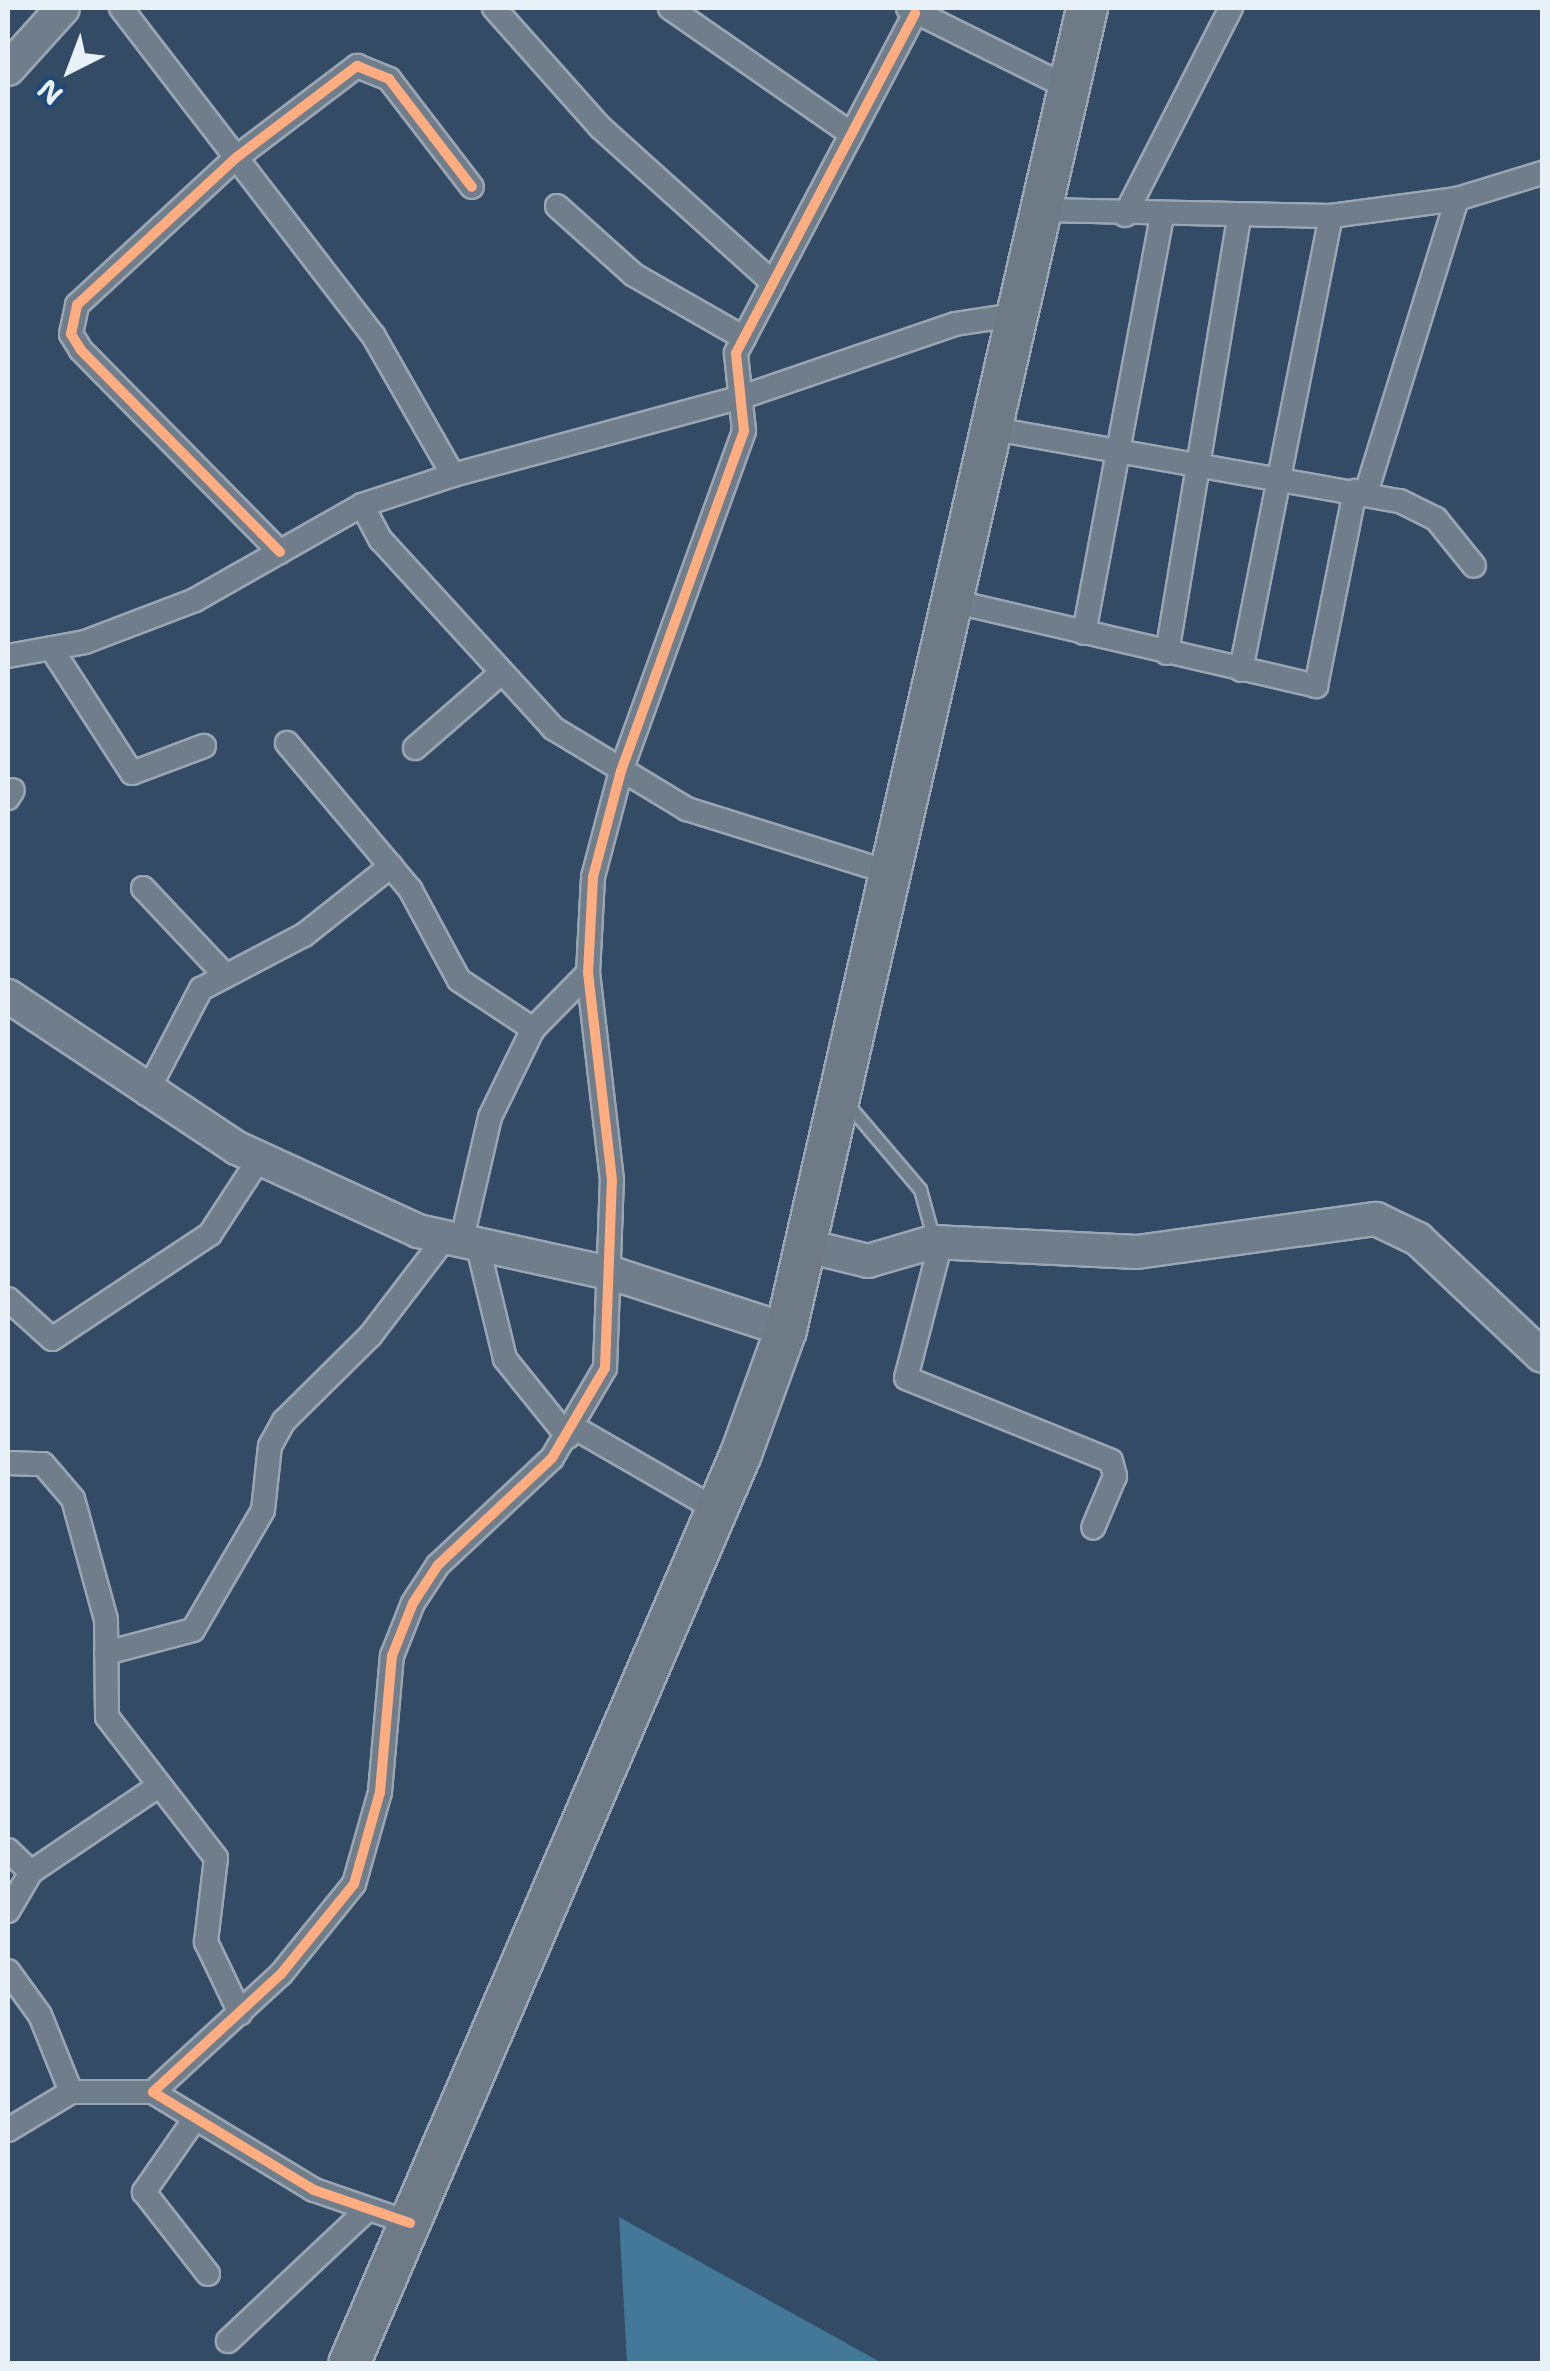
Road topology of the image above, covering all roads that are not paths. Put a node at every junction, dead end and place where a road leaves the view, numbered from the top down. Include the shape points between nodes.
1 (63, 8) edge
2 (121, 8) edge
3 (494, 8) edge
4 (670, 8) edge
5 (1087, 8) edge
6 (1231, 8) edge
7 (920, 11) edge
8 (8, 69) edge
9 (1069, 88) junction
10 (851, 134) junction
11 (237, 157) junction
12 (1542, 173) edge
13 (472, 186) dead end
14 (1458, 199) junction
15 (557, 206) dead end
16 (1042, 210) junction
17 (1125, 214) junction
18 (1240, 216) junction
19 (1331, 216) junction
20 (1162, 217) junction
21 (773, 284) junction
22 (1020, 314) junction
23 (744, 338) junction
24 (742, 397) junction
25 (994, 429) junction
26 (1121, 446) junction
27 (1200, 469) junction
28 (453, 474) junction
29 (1281, 480) junction
30 (1361, 492) junction
31 (362, 506) junction
32 (280, 552) junction
33 (1474, 566) dead end
34 (956, 602) junction
35 (1084, 633) junction
36 (51, 648) junction
37 (1167, 653) junction
38 (8, 656) edge
39 (1241, 670) junction
40 (500, 674) junction
41 (287, 743) dead end
42 (204, 746) dead end
43 (415, 748) dead end
44 (621, 772) junction
45 (391, 866) junction
46 (895, 874) junction
47 (143, 888) dead end
48 (223, 972) junction
49 (588, 973) junction
50 (8, 996) edge
51 (534, 1029) junction
52 (146, 1094) junction
53 (845, 1101) junction
54 (259, 1159) junction
55 (937, 1242) junction
56 (461, 1243) junction
57 (811, 1247) junction
58 (614, 1274) junction
59 (8, 1299) edge
60 (786, 1330) junction
61 (1542, 1356) edge
62 (572, 1432) junction
63 (8, 1463) edge
64 (716, 1510) junction
65 (1093, 1528) dead end
66 (106, 1652) junction
67 (157, 1787) junction
68 (8, 1850) edge
69 (31, 1872) junction
70 (8, 1911) edge
71 (8, 1970) edge
72 (240, 2013) junction
73 (71, 2092) junction
74 (153, 2092) junction
75 (194, 2120) junction
76 (8, 2130) edge
77 (365, 2212) junction
78 (410, 2224) junction
79 (208, 2274) dead end
80 (228, 2342) dead end
81 (349, 2364) edge

1 - 8 street
2 - 11 street
3 - 21 street via 600,128
4 - 10 street
5 - 9 highway
6 - 17 street
7 - 9 street
7 - 10 street
9 - 16 highway
10 - 21 street
11 - 13 street via 344,72 369,66 389,79
11 - 28 street via 373,335
11 - 32 street via 92,287 71,334
12 - 14 street
14 - 19 street
14 - 30 street
15 - 23 street via 634,274
16 - 17 street
16 - 22 highway
17 - 20 street
18 - 19 street
18 - 20 street
18 - 27 street
19 - 29 street
20 - 26 street
21 - 23 street
22 - 24 street via 955,324
22 - 25 highway
23 - 24 street via 733,372
24 - 28 street
24 - 44 street via 744,432
25 - 26 street
25 - 34 highway
26 - 27 street
26 - 35 street
27 - 29 street
27 - 37 street
28 - 31 street
29 - 30 street
29 - 39 street
30 - 33 street via 1436,519
30 - 39 street via 1322,681 1308,687
31 - 32 street
31 - 40 street via 381,540
32 - 36 street via 195,600
34 - 35 street
34 - 46 highway
35 - 37 street
36 - 38 street
36 - 42 street via 132,773
37 - 39 street
40 - 43 street
40 - 44 street via 554,728
41 - 45 street
44 - 46 street via 733,826
44 - 49 street via 593,878
45 - 48 street via 304,935
45 - 51 street via 459,980
46 - 53 highway
47 - 48 street
48 - 52 street via 191,1001
49 - 51 street
49 - 58 street
50 - 52 street
51 - 56 street via 490,1117
52 - 54 street
53 - 55 lane via 920,1188
53 - 57 highway
54 - 56 street
54 - 59 street via 210,1234 52,1339
55 - 57 street via 868,1261
55 - 61 street via 1137,1252 1376,1219 1418,1238
55 - 65 street via 906,1378 1111,1461 1115,1476
56 - 58 street
56 - 62 street via 505,1358
56 - 66 street via 284,1421 270,1446 263,1510 194,1630
57 - 60 highway
58 - 60 street
58 - 62 street via 606,1368
60 - 64 highway
62 - 64 street
62 - 72 street via 438,1565 413,1604 392,1656 380,1792 354,1884
63 - 66 street via 43,1464 73,1499 106,1620
64 - 78 highway
66 - 67 street via 108,1717
67 - 69 street
67 - 72 street via 216,1858 206,1942
68 - 69 street
69 - 70 street
71 - 73 street via 40,2014
72 - 74 street
73 - 74 street
73 - 76 street
74 - 75 street
75 - 77 street
75 - 79 street via 144,2192
77 - 78 street
77 - 80 street
78 - 81 highway

